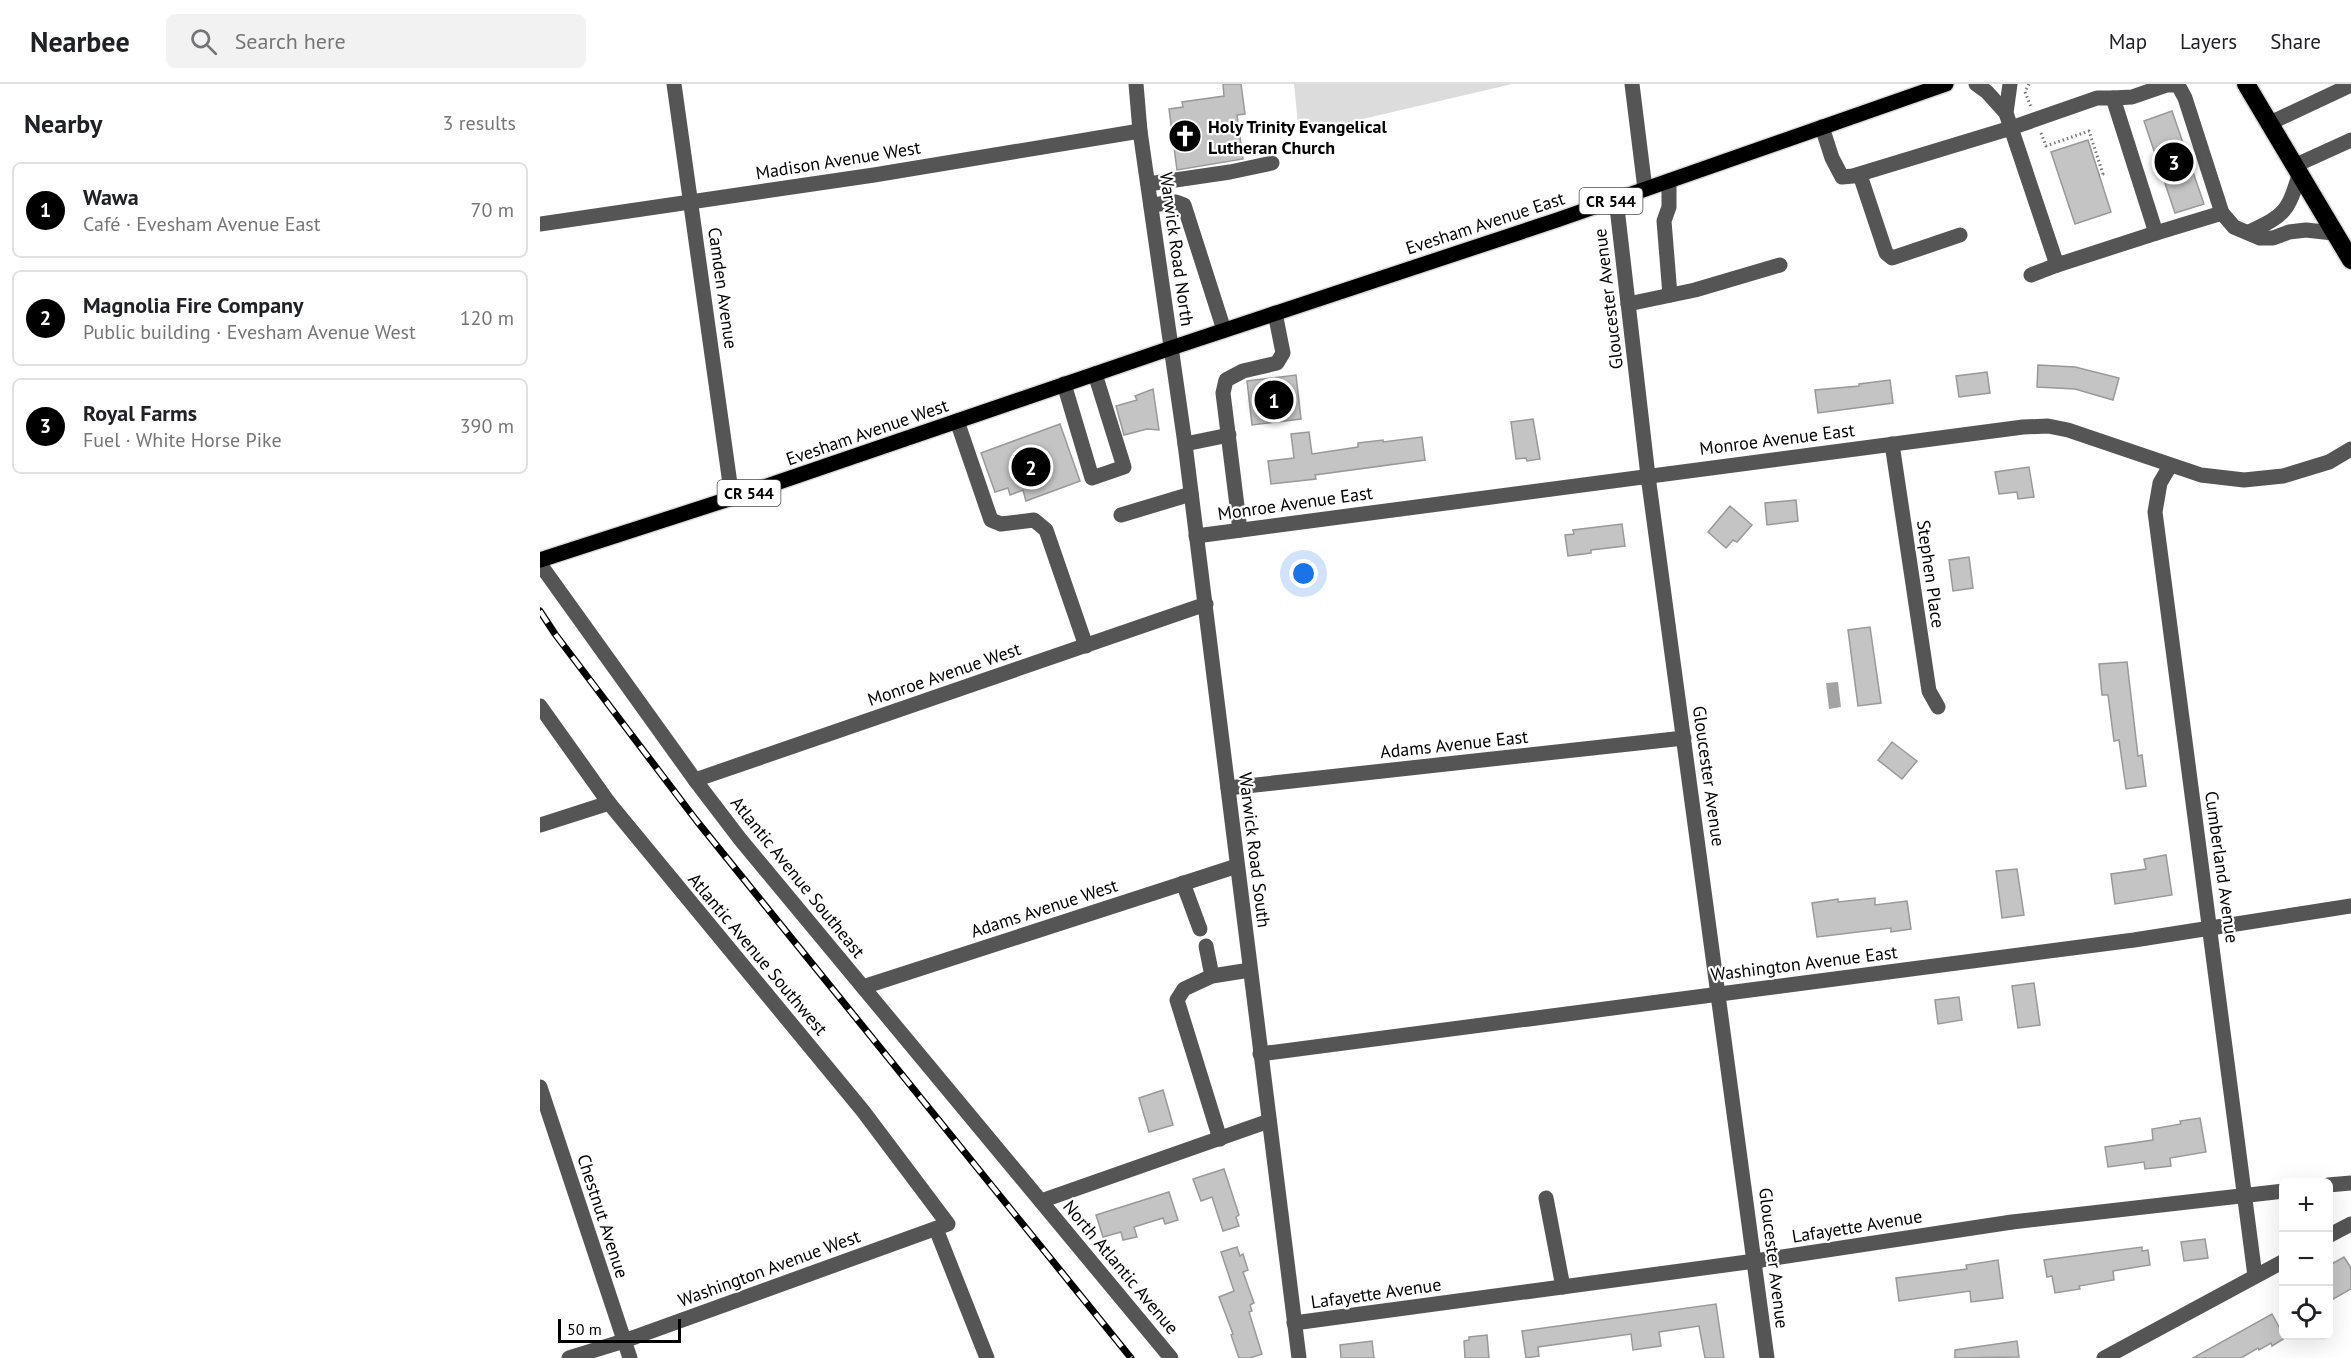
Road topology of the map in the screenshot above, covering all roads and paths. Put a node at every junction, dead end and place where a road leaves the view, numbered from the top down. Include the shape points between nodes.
1 (674, 84) edge
2 (1136, 84) edge
3 (1632, 84) edge
4 (1946, 84) edge
5 (1976, 84) edge
6 (2010, 84) edge
7 (2029, 84) edge
8 (2246, 84) edge
9 (2351, 85) edge
10 (2113, 98) junction
11 (2008, 120) junction
12 (2035, 120) junction
13 (2270, 123) junction
14 (1822, 128) junction
15 (1140, 131) junction
16 (2351, 140) edge
17 (1272, 163) dead end
18 (2298, 169) junction
19 (1860, 175) junction
20 (2099, 175) dead end
21 (1669, 181) junction
22 (1148, 184) junction
23 (1645, 189) junction
24 (1616, 199) junction
25 (691, 202) junction
26 (1151, 205) junction
27 (2222, 213) junction
28 (540, 224) edge
29 (2249, 232) junction
30 (2156, 233) junction
31 (2333, 233) junction
32 (1960, 235) dead end
33 (2351, 260) edge
34 (1780, 265) dead end
35 (2057, 265) junction
36 (2031, 275) dead end
37 (1670, 295) junction
38 (1628, 304) junction
39 (1275, 313) junction
40 (1224, 330) junction
41 (1171, 348) junction
42 (1095, 374) junction
43 (1064, 384) junction
44 (957, 422) junction
45 (1229, 435) junction
46 (1185, 444) junction
47 (1892, 444) junction
48 (2351, 449) edge
49 (2170, 466) junction
50 (1648, 476) junction
51 (1191, 494) junction
52 (732, 498) junction
53 (1121, 515) dead end
54 (1240, 530) junction
55 (1196, 536) junction
56 (540, 562) edge
57 (1206, 604) junction
58 (1086, 646) junction
59 (540, 706) edge
60 (1938, 707) dead end
61 (1684, 738) junction
62 (695, 780) junction
63 (1228, 788) junction
64 (609, 802) junction
65 (540, 825) edge
66 (1237, 866) junction
67 (1183, 883) junction
68 (2351, 906) edge
69 (2210, 926) junction
70 (1200, 929) dead end
71 (1206, 946) dead end
72 (1250, 970) junction
73 (1212, 976) junction
74 (862, 987) junction
75 (1719, 994) junction
76 (1260, 1054) junction
77 (540, 1087) edge
78 (542, 1103) edge
79 (1269, 1121) junction
80 (1220, 1139) junction
81 (2351, 1183) edge
82 (2333, 1185) edge
83 (2279, 1191) edge
84 (2246, 1195) junction
85 (1546, 1198) dead end
86 (1041, 1202) junction
87 (2351, 1224) edge
88 (942, 1227) junction
89 (2333, 1233) edge
90 (1755, 1261) junction
91 (2279, 1263) edge
92 (2255, 1276) junction
93 (1563, 1287) junction
94 (1294, 1323) junction
95 (624, 1341) junction
96 (569, 1358) edge
97 (630, 1358) edge
98 (987, 1358) edge
99 (1171, 1358) edge
100 (1299, 1358) edge
101 (1767, 1358) edge
102 (2104, 1358) edge

1 - 25 street, Camden Avenue
2 - 15 street, Warwick Road North
3 - 23 street
4 - 14 main road, Evesham Avenue East / CR 544
5 - 11 street
6 - 11 street
7 - 12 path via 2025,92
8 - 13 highway
9 - 13 street
10 - 12 street via 2097,98
10 - 27 street via 2178,85 2186,98
10 - 30 street
11 - 12 street
11 - 19 street
11 - 35 street
12 - 20 path via 2046,146 2089,131 2103,174
13 - 18 highway
14 - 19 street via 1842,177
14 - 21 main road, Evesham Avenue East / CR 544
15 - 22 street, Warwick Road North
15 - 25 street, Madison Avenue West
16 - 18 street
17 - 22 street
18 - 29 street via 2290,204 2280,216
18 - 31 highway
19 - 32 street via 1886,254 1892,258
21 - 23 main road, Evesham Avenue East / CR 544
21 - 37 street via 1669,207 1664,221
22 - 26 street, Warwick Road North
23 - 24 main road, Evesham Avenue East / CR 544
24 - 38 street, Gloucester Avenue
24 - 39 main road, Evesham Avenue East / CR 544
25 - 28 street, Madison Avenue West
25 - 52 street, Camden Avenue
26 - 40 street via 1184,205
26 - 41 street, Warwick Road North
27 - 29 street via 2234,227
27 - 30 street
29 - 31 street via 2260,238 2306,230
30 - 35 street
31 - 33 highway
34 - 37 street
35 - 36 street
37 - 38 street
38 - 50 street, Gloucester Avenue
39 - 40 main road, Evesham Avenue East / CR 544
39 - 45 street via 1282,353 1277,363 1243,371 1226,380 1223,393
40 - 41 main road, Evesham Avenue East / CR 544
41 - 42 main road, Evesham Avenue West / CR 544
41 - 46 street, Warwick Road South
42 - 43 main road, Evesham Avenue West / CR 544
42 - 43 street via 1124,467 1092,478
43 - 44 main road, Evesham Avenue West / CR 544
44 - 52 main road, Evesham Avenue West / CR 544
44 - 58 street via 991,520 1001,524 1034,520 1046,530
45 - 46 street
45 - 54 street
46 - 51 street, Warwick Road South
47 - 49 street, Monroe Avenue East via 2048,426 2134,451
47 - 50 street, Monroe Avenue East
47 - 60 street, Stephen Place via 1929,691
48 - 49 street, Monroe Avenue East via 2329,462 2283,477 2244,480 2201,475
49 - 69 street, Cumberland Avenue via 2160,483 2155,512
50 - 54 street, Monroe Avenue East
50 - 61 street, Gloucester Avenue
51 - 53 street
51 - 55 street, Warwick Road South
52 - 56 main road, Evesham Avenue West / CR 544
54 - 55 street, Monroe Avenue East
55 - 57 street, Warwick Road South
56 - 62 street, Atlantic Avenue Southeast
57 - 58 street, Monroe Avenue West
57 - 63 street, Warwick Road South
58 - 62 street, Monroe Avenue West
59 - 64 street, Atlantic Avenue Southwest
61 - 63 street, Adams Avenue East
61 - 75 street, Gloucester Avenue
62 - 74 street, Atlantic Avenue Southeast
63 - 66 street, Warwick Road South
64 - 65 street
64 - 88 street, Atlantic Avenue Southwest via 863,1111
66 - 67 street, Adams Avenue West
66 - 72 street, Warwick Road South
67 - 70 street
67 - 74 street, Adams Avenue West
68 - 69 street, Washington Avenue East
69 - 75 street, Washington Avenue East
69 - 84 street, Cumberland Avenue
71 - 73 street
72 - 73 street
72 - 76 street, Warwick Road South
73 - 80 street via 1184,988 1177,1000
74 - 86 street, Atlantic Avenue Southeast
75 - 76 street, Washington Avenue East
75 - 90 street, Gloucester Avenue
76 - 79 street, Warwick Road South
77 - 78 street, Chestnut Avenue
78 - 95 street, Chestnut Avenue
79 - 80 street
79 - 94 street, Warwick Road South
80 - 86 street
81 - 82 street
83 - 84 street, Lafayette Avenue
84 - 90 street, Lafayette Avenue via 2012,1222
84 - 92 street, Cumberland Avenue
85 - 93 street
86 - 99 street, North Atlantic Avenue
87 - 89 street
88 - 95 street, Washington Avenue West
88 - 98 street, Atlantic Avenue Southwest
90 - 93 street, Lafayette Avenue
90 - 101 street, Gloucester Avenue
91 - 92 street
92 - 102 street
93 - 94 street, Lafayette Avenue
94 - 100 street, Warwick Road South
95 - 96 street, Washington Avenue West
95 - 97 street, Chestnut Avenue

